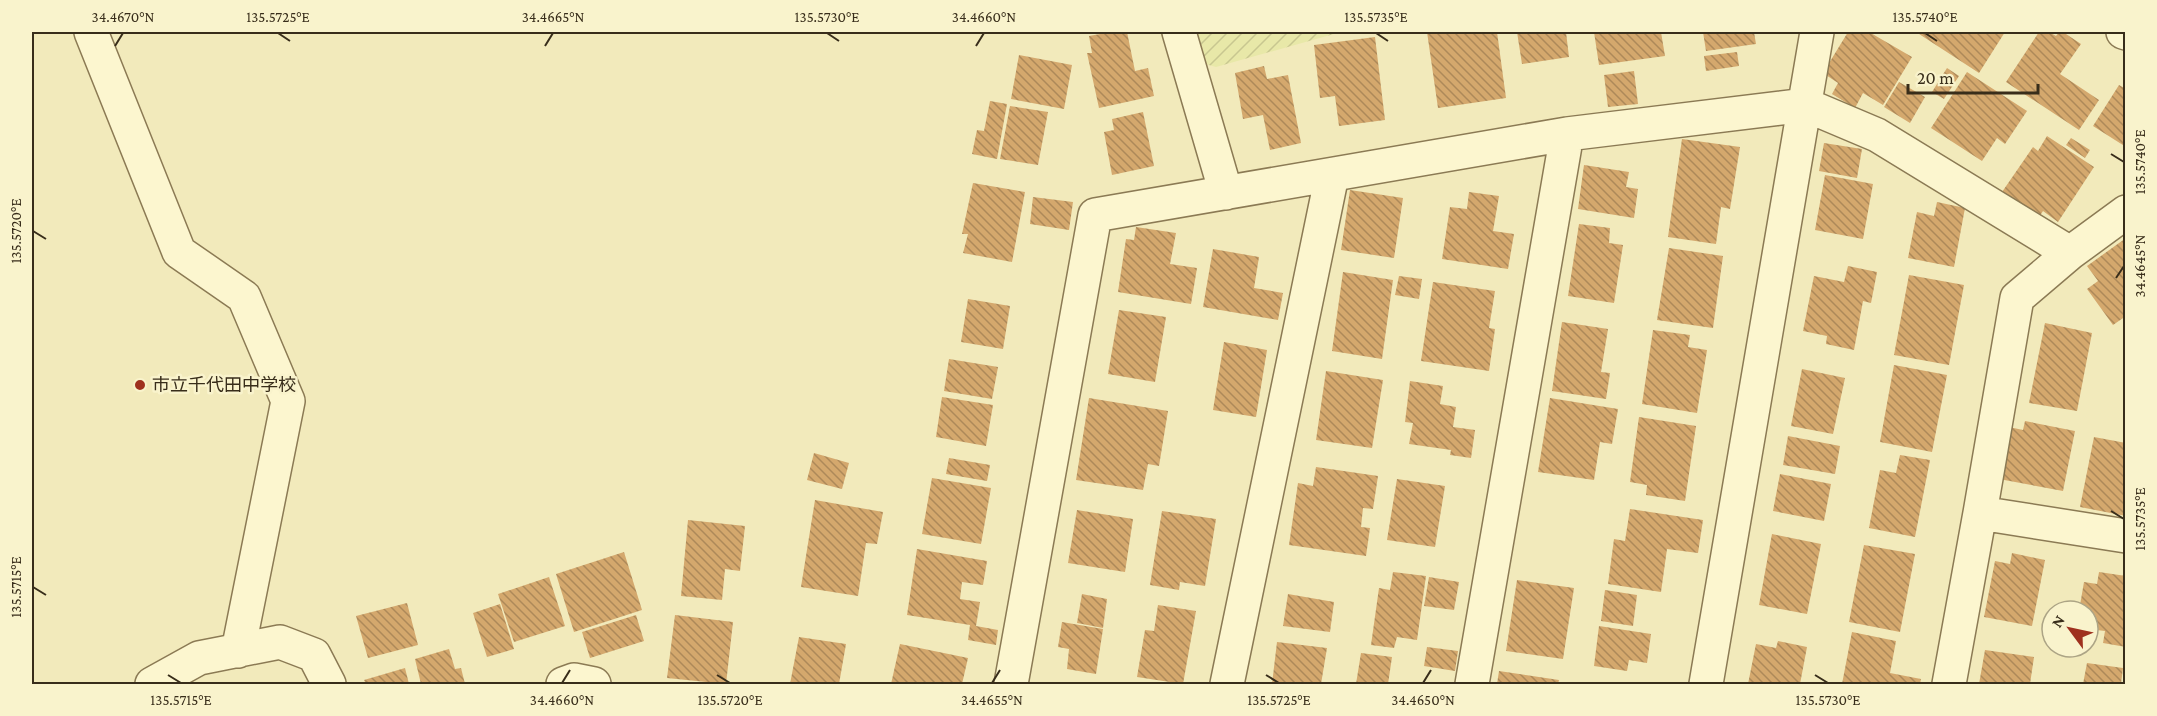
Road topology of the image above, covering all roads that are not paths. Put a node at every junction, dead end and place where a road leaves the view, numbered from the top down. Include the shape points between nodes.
1 (91, 32) edge
2 (1179, 32) edge
3 (1817, 32) edge
4 (1806, 105) junction
5 (1567, 134) junction
6 (1332, 175) junction
7 (1226, 193) junction
8 (2126, 212) edge
9 (2070, 253) junction
10 (1980, 513) junction
11 (2126, 536) edge
12 (237, 651) junction
13 (152, 684) edge
14 (329, 684) edge
15 (563, 684) edge
16 (594, 684) edge
17 (1011, 684) edge
18 (1227, 684) edge
19 (1472, 684) edge
20 (1706, 684) edge
21 (1949, 684) edge

1 - 12 street via 178,252 244,297 288,401
2 - 7 street
3 - 4 street
4 - 5 street
4 - 9 street via 1877,135
4 - 20 street
5 - 6 street
5 - 19 street
6 - 7 street
6 - 18 street
7 - 17 street via 1095,215
8 - 9 street
9 - 10 street via 2017,298
10 - 11 street
10 - 21 street
12 - 13 street via 199,658
12 - 14 street via 280,642 314,655
15 - 16 street via 574,680

